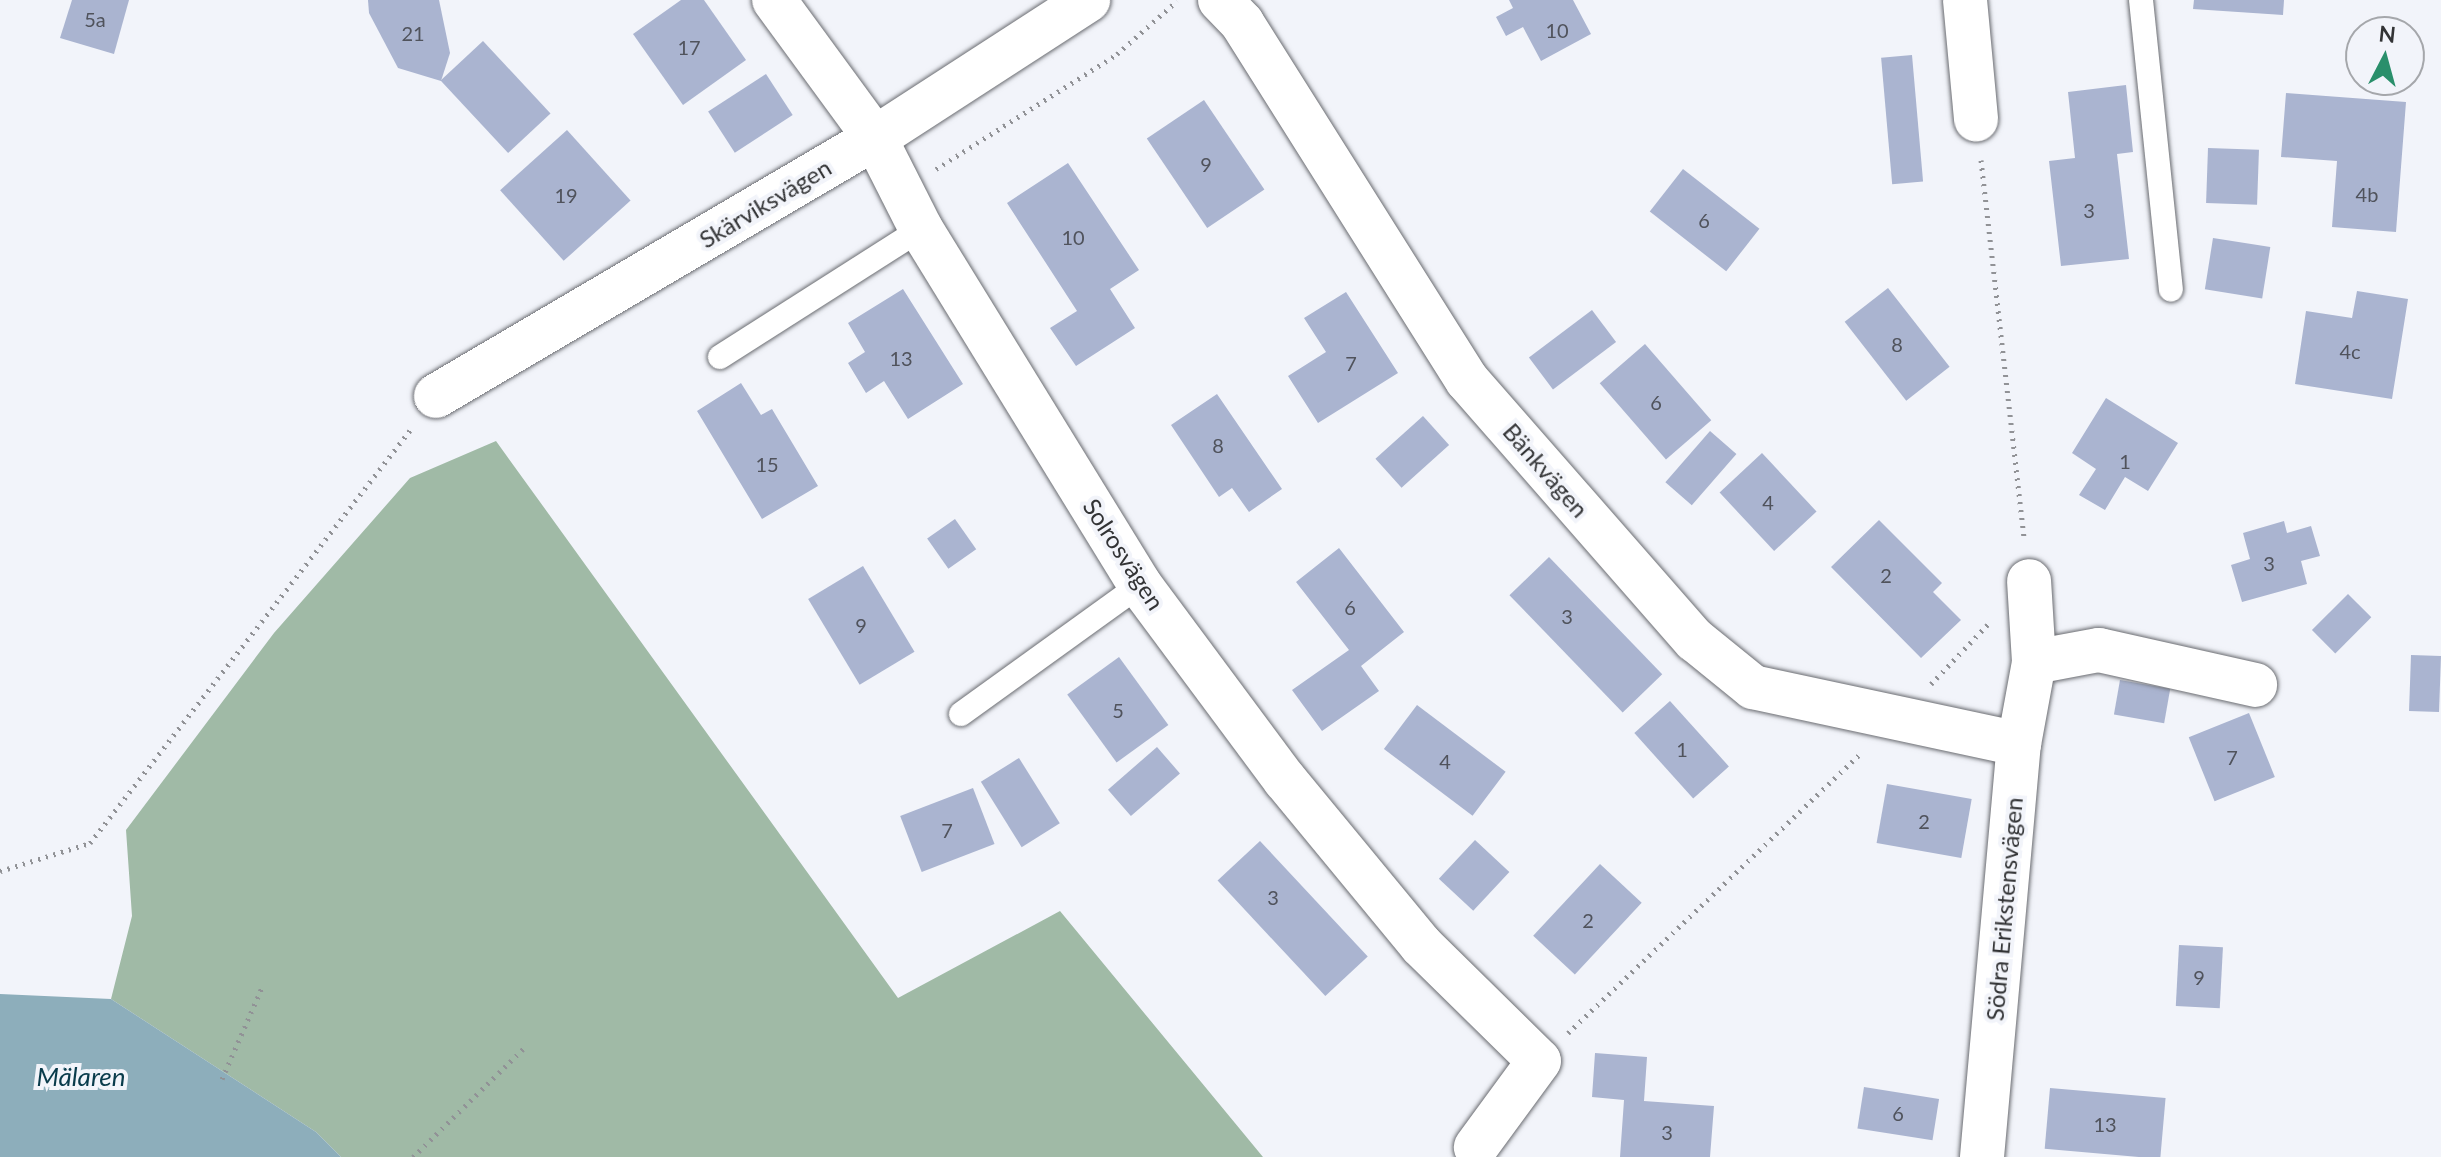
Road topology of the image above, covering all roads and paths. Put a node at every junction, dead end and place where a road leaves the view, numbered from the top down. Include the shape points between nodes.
1 (774, 0) edge
2 (1088, 0) edge
3 (1179, 0) edge
4 (1220, 0) edge
5 (1965, 0) edge
6 (2141, 0) edge
7 (1976, 119) joint
8 (875, 138) junction
9 (902, 191) junction
10 (921, 229) junction
11 (2171, 289) dead end
12 (720, 357) dead end
13 (436, 396) joint
14 (2029, 581) junction
15 (1140, 585) junction
16 (2034, 662) junction
17 (2255, 685) dead end
18 (961, 714) dead end
19 (1896, 719) junction
20 (2019, 744) junction
21 (0, 871) edge
22 (263, 985) dead end
23 (524, 1048) dead end
24 (1539, 1061) junction
25 (222, 1079) dead end
26 (1476, 1147) dead end
27 (413, 1157) edge
28 (1982, 1157) edge

1 - 8 street, Solrosvägen
2 - 8 street, Skärviksvägen
3 - 9 path via 1117,54
4 - 19 street, Bänkvägen via 1242,23 1467,380 1695,640 1753,687
5 - 7 street
6 - 11 lane
7 - 14 path
8 - 9 street, Solrosvägen
8 - 13 street, Skärviksvägen
9 - 10 street, Solrosvägen
10 - 12 lane
10 - 15 street, Solrosvägen
13 - 21 path via 90,843
14 - 16 street, Södra Erikstensvägen
14 - 19 path
15 - 18 lane
15 - 24 street, Solrosvägen via 1285,780 1421,945
16 - 17 street via 2099,650
16 - 20 street, Södra Erikstensvägen
19 - 20 street, Bänkvägen
19 - 24 path
20 - 28 street, Södra Erikstensvägen
22 - 25 path
23 - 27 path
24 - 26 street

